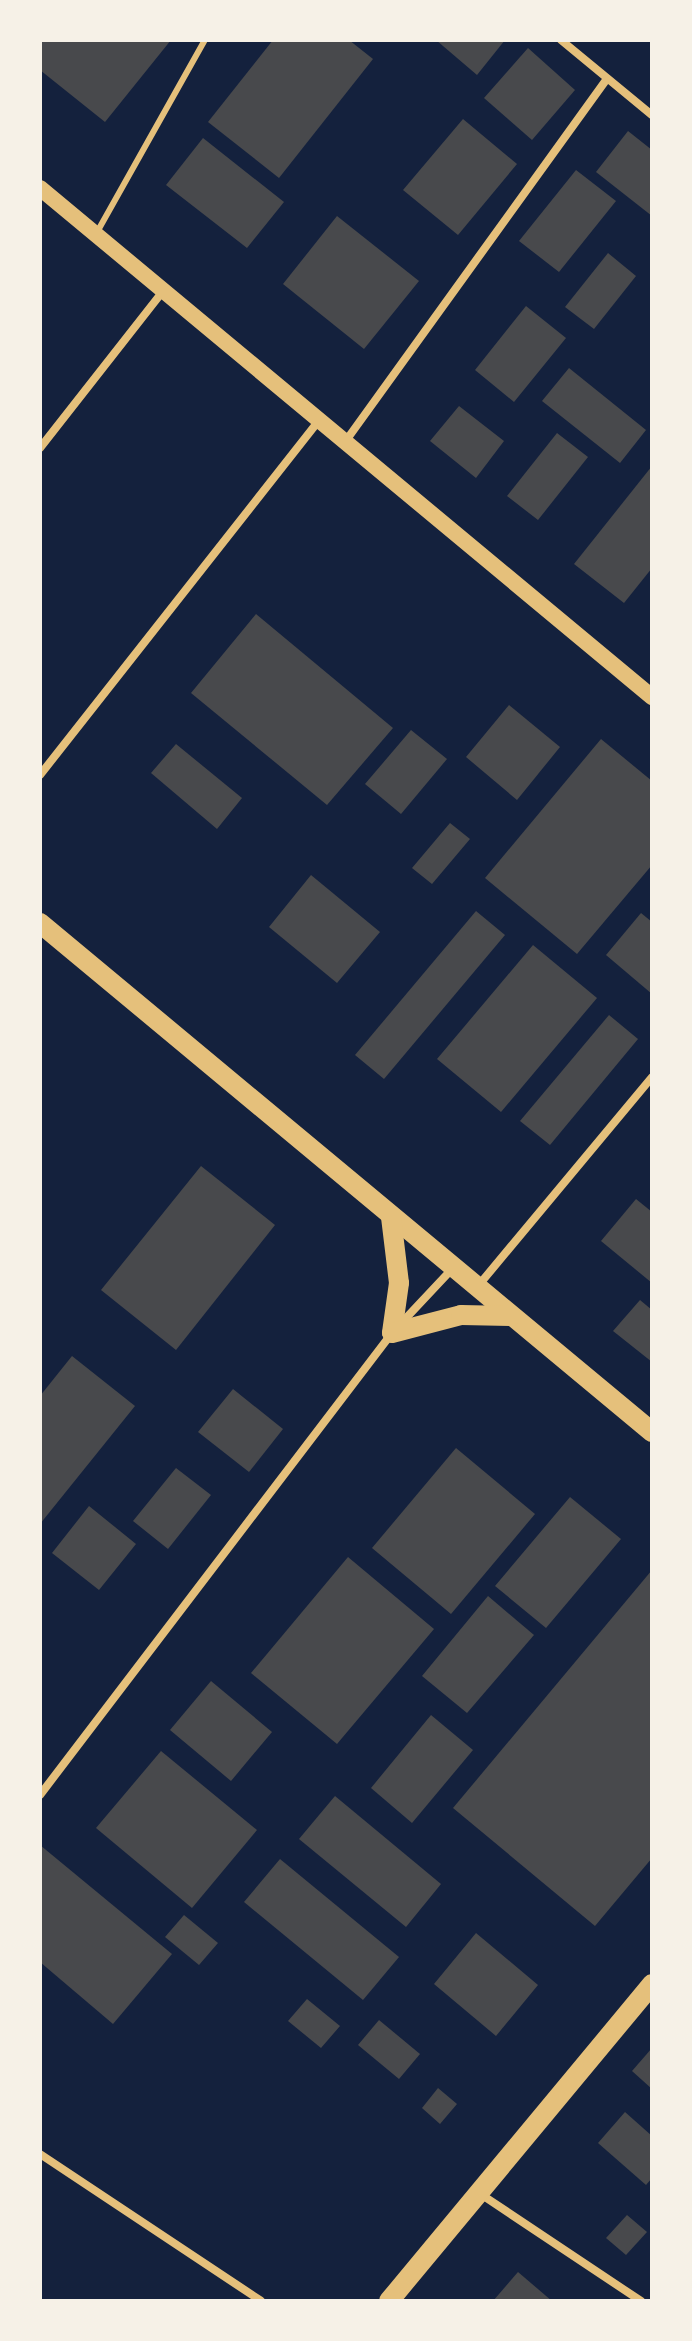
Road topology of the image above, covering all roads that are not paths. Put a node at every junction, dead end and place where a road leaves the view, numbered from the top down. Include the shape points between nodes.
1 (205, 40) edge
2 (561, 40) edge
3 (607, 79) junction
4 (652, 115) edge
5 (40, 188) edge
6 (96, 234) junction
7 (164, 291) junction
8 (319, 421) junction
9 (345, 442) junction
10 (40, 448) edge
11 (652, 697) edge
12 (40, 775) edge
13 (40, 923) edge
14 (652, 1077) edge
15 (391, 1217) junction
16 (453, 1268) junction
17 (477, 1288) junction
18 (511, 1316) junction
19 (392, 1333) junction
20 (652, 1432) edge
21 (40, 1795) edge
22 (652, 1984) edge
23 (40, 2154) edge
24 (478, 2192) junction
25 (261, 2301) edge
26 (389, 2301) edge
27 (641, 2301) edge

1 - 6 lane
2 - 3 street
3 - 4 street
3 - 9 street
5 - 6 main road
6 - 7 main road
7 - 8 main road
7 - 10 street
8 - 9 main road
8 - 12 street
9 - 11 main road
13 - 15 main road
14 - 17 street
15 - 16 main road
15 - 19 main road via 399,1283
16 - 17 main road
16 - 19 street
17 - 18 main road
18 - 19 main road via 461,1315
18 - 20 main road
19 - 21 street
22 - 24 main road
23 - 25 street
24 - 26 main road
24 - 27 street

